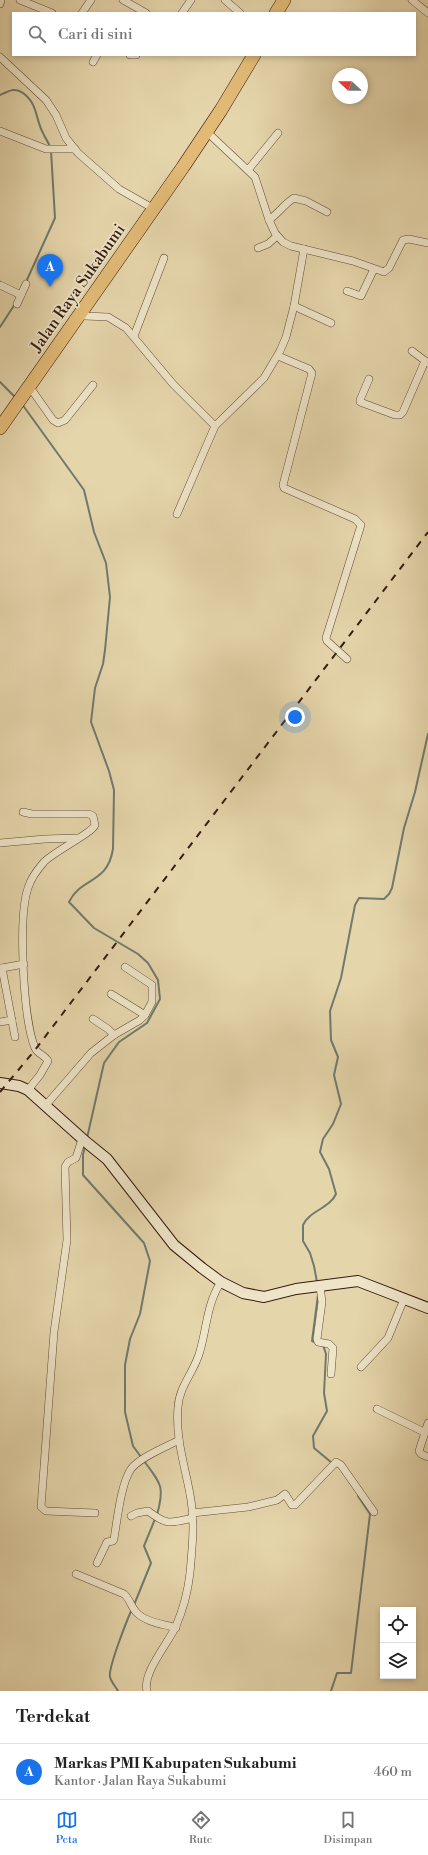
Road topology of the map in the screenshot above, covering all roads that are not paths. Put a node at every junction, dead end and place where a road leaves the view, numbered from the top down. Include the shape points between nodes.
1 (1, 0) edge
2 (20, 0) edge
3 (91, 0) edge
4 (123, 0) edge
5 (190, 0) edge
6 (284, 0) edge
7 (412, 0) edge
8 (227, 1) edge
9 (0, 4) edge
10 (133, 10) edge
11 (50, 12) edge
12 (83, 12) edge
13 (183, 12) edge
14 (239, 12) edge
15 (277, 12) edge
16 (428, 13) edge
17 (250, 56) edge
18 (0, 57) edge
19 (0, 131) edge
20 (207, 132) junction
21 (278, 133) dead end
22 (75, 149) junction
23 (248, 170) junction
24 (154, 209) junction
25 (327, 212) dead end
26 (269, 220) junction
27 (277, 236) junction
28 (428, 243) edge
29 (258, 248) dead end
30 (304, 249) junction
31 (164, 258) dead end
32 (374, 269) junction
33 (26, 284) dead end
34 (0, 285) edge
35 (347, 291) dead end
36 (21, 295) junction
37 (17, 304) dead end
38 (294, 306) junction
39 (80, 314) junction
40 (331, 323) dead end
41 (134, 336) junction
42 (412, 351) dead end
43 (278, 356) junction
44 (426, 362) edge
45 (369, 379) dead end
46 (93, 385) dead end
47 (28, 389) junction
48 (215, 426) junction
49 (0, 428) edge
50 (177, 514) dead end
51 (347, 659) dead end
52 (23, 812) dead end
53 (77, 838) junction
54 (0, 843) edge
55 (24, 964) junction
56 (125, 967) dead end
57 (1, 968) edge
58 (110, 994) dead end
59 (145, 1015) junction
60 (94, 1019) dead end
61 (12, 1020) junction
62 (0, 1022) edge
63 (114, 1035) junction
64 (15, 1037) dead end
65 (0, 1083) edge
66 (28, 1090) junction
67 (45, 1106) junction
68 (82, 1139) junction
69 (221, 1282) junction
70 (318, 1287) junction
71 (404, 1299) junction
72 (428, 1308) edge
73 (361, 1367) dead end
74 (331, 1374) dead end
75 (378, 1409) dead end
76 (428, 1423) edge
77 (424, 1432) junction
78 (179, 1440) junction
79 (428, 1457) edge
80 (374, 1512) dead end
81 (95, 1513) dead end
82 (131, 1516) dead end
83 (192, 1516) junction
84 (97, 1564) dead end
85 (76, 1574) dead end
86 (176, 1628) junction
87 (147, 1691) edge

1 - 9 street
2 - 11 street
3 - 12 street
4 - 10 street
5 - 13 street
6 - 15 highway
7 - 16 street
8 - 14 street
17 - 20 highway, Jalan Raya Sukabumi
18 - 22 street via 46,100 66,138
19 - 22 street via 46,149
20 - 23 street
20 - 24 highway, Jalan Raya Sukabumi
21 - 23 street
22 - 24 street via 119,189
23 - 26 street via 256,179
24 - 39 highway, Jalan Raya Sukabumi
25 - 26 street via 301,198 294,198
26 - 27 street
27 - 29 street
27 - 30 street via 285,244
28 - 32 street via 404,239 388,270 384,272
30 - 32 street
30 - 38 street
31 - 41 street
32 - 35 street via 361,296
33 - 36 street
34 - 36 street
36 - 37 street
38 - 40 street
38 - 43 street
39 - 41 street via 108,317
39 - 47 highway, Jalan Raya Sukabumi
41 - 48 street via 157,367
42 - 44 street
43 - 48 street via 252,392
43 - 51 street via 309,369 312,373 284,488 355,519 361,525 326,638
44 - 45 street via 400,415 360,402
46 - 47 street via 65,420 58,423
47 - 49 highway, Jalan Raya Sukabumi
48 - 50 street
52 - 53 street via 91,815 94,828
53 - 54 street
53 - 55 street via 45,862 30,882 23,922
55 - 57 street
55 - 66 street via 26,1003 35,1050 48,1061
56 - 59 street via 152,985 152,1002
57 - 61 street
58 - 59 street
59 - 63 street
60 - 63 street
61 - 62 street
61 - 64 street
63 - 67 street via 85,1058
65 - 66 street
66 - 67 street
67 - 68 street
68 - 69 street via 112,1164 174,1245
68 - 81 street via 76,1158 65,1167 67,1240 54,1332 41,1507 46,1511
69 - 70 street via 243,1293 264,1297
69 - 78 street via 214,1292 199,1355 180,1394
70 - 71 street via 358,1281
70 - 74 street via 322,1302 317,1339 318,1342 329,1344 333,1348
71 - 72 street
71 - 73 street via 388,1338
75 - 77 street
76 - 77 street
77 - 79 street via 419,1451
78 - 83 street
78 - 84 street via 151,1454 131,1469 124,1486 114,1539 107,1542
80 - 83 street via 336,1462 295,1505 292,1505 285,1494 277,1500
82 - 83 street via 148,1511 169,1523
83 - 86 street via 189,1579
85 - 86 street via 124,1594 134,1610 142,1616
86 - 87 street via 157,1658 146,1683

